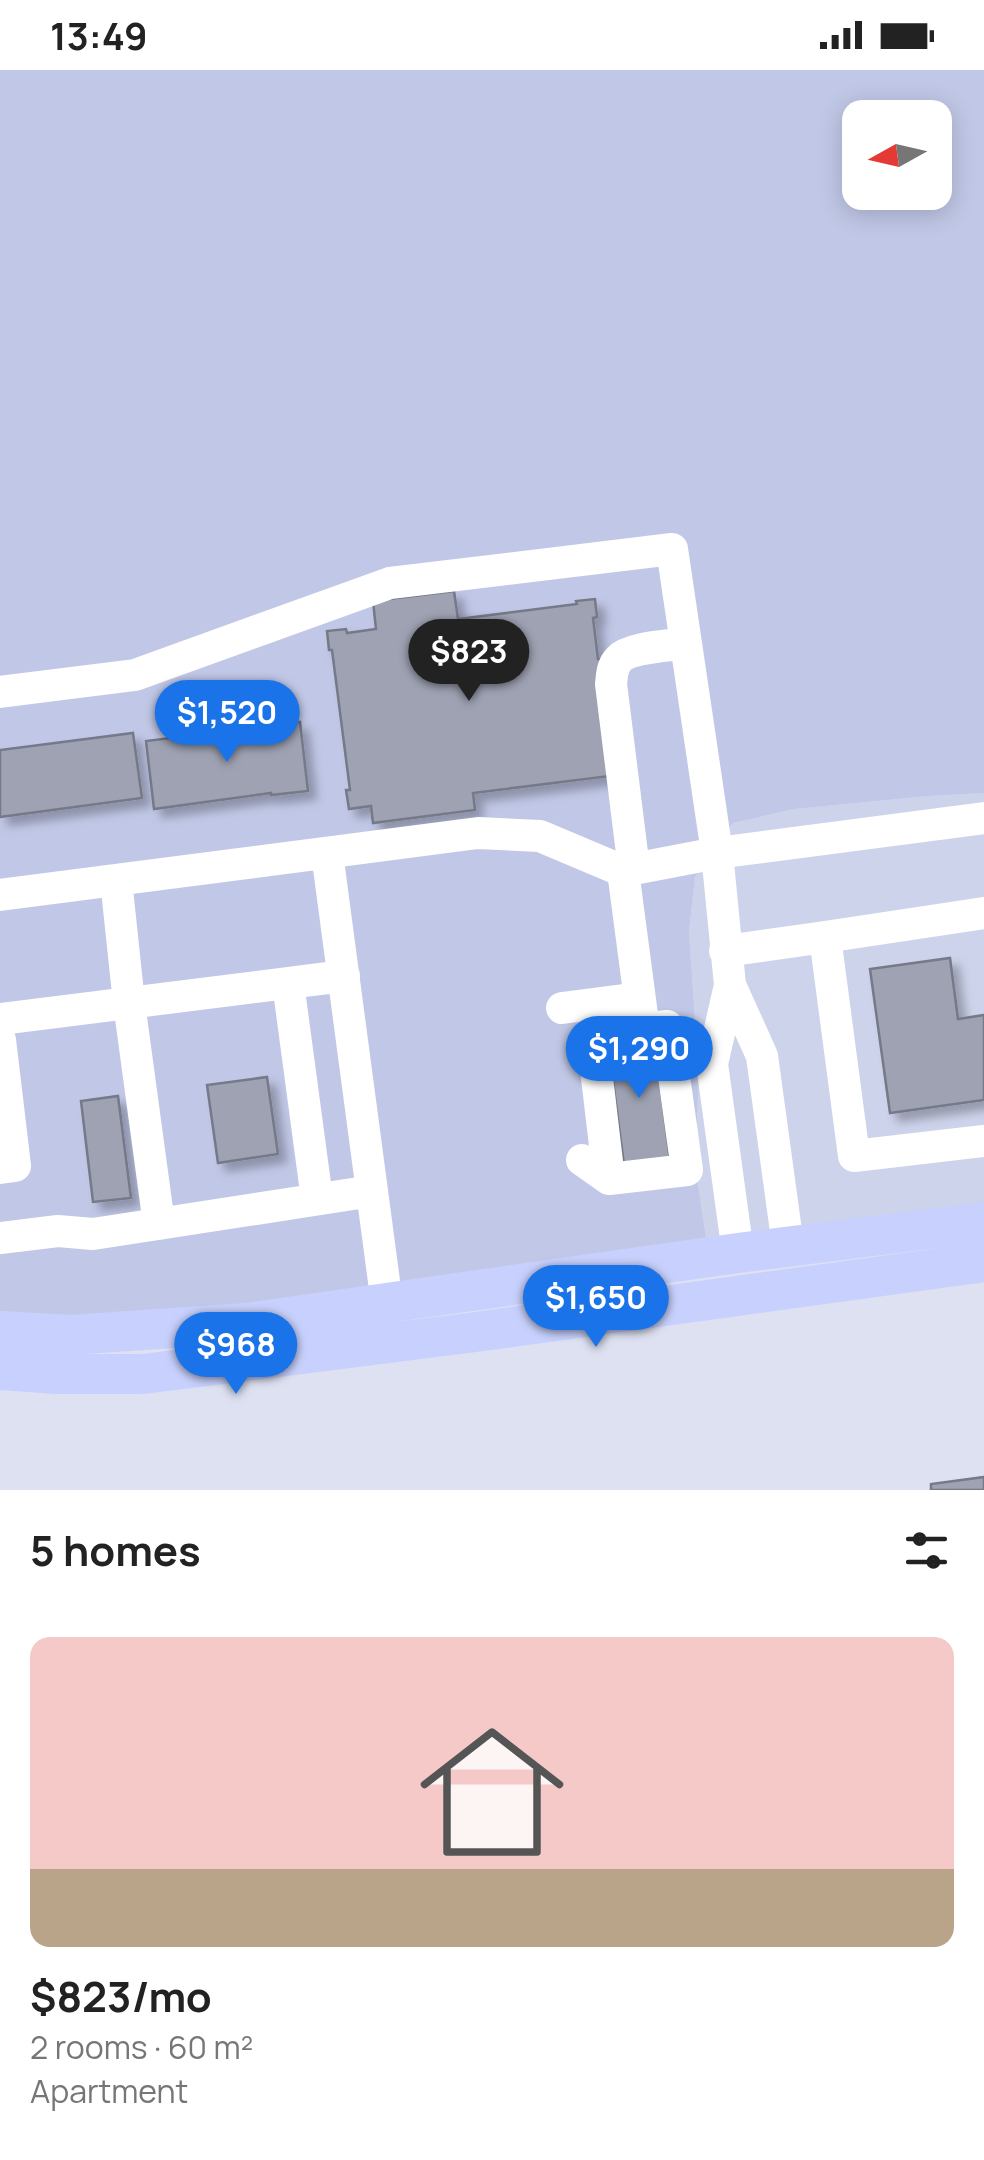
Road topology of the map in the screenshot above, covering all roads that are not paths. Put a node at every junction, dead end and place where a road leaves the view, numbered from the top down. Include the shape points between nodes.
1 (686, 643) junction
2 (0, 692) edge
3 (984, 818) edge
4 (327, 853) junction
5 (716, 853) junction
6 (628, 870) junction
7 (116, 880) junction
8 (0, 895) edge
9 (984, 913) edge
10 (825, 937) junction
11 (725, 951) junction
12 (344, 976) junction
13 (288, 983) junction
14 (730, 985) junction
15 (129, 1003) junction
16 (562, 1008) dead end
17 (642, 1014) junction
18 (0, 1019) edge
19 (0, 1040) edge
20 (984, 1140) edge
21 (582, 1160) dead end
22 (0, 1168) edge
23 (609, 1179) junction
24 (372, 1191) junction
25 (318, 1199) junction
26 (984, 1222) edge
27 (159, 1224) junction
28 (0, 1238) edge
29 (788, 1246) junction
30 (738, 1253) junction
31 (984, 1262) edge
32 (714, 1298) junction
33 (388, 1304) junction
34 (0, 1331) edge
35 (0, 1370) edge

1 - 2 lane via 672,548 390,583 134,675
1 - 5 lane
1 - 6 lane via 632,652 614,668
3 - 5 lane
4 - 6 lane via 478,833 540,836
4 - 7 lane
4 - 12 lane
5 - 6 lane
5 - 11 lane
6 - 17 lane
7 - 8 lane
7 - 15 lane
9 - 10 lane
10 - 11 lane
10 - 20 lane via 854,1156
11 - 14 lane
12 - 13 lane
12 - 24 lane
13 - 15 lane
13 - 25 lane
14 - 29 lane via 762,1056
14 - 30 lane via 712,1064
15 - 18 lane
15 - 27 lane
16 - 17 lane
17 - 23 lane via 592,1035
17 - 23 lane via 667,1026 687,1170
19 - 22 lane via 15,1166
21 - 23 lane
24 - 25 lane
24 - 33 lane
25 - 27 lane
26 - 29 main road
27 - 28 lane
29 - 30 main road
29 - 32 main road
30 - 33 main road
31 - 32 main road
32 - 35 main road via 143,1374
33 - 34 main road via 246,1323 71,1335

